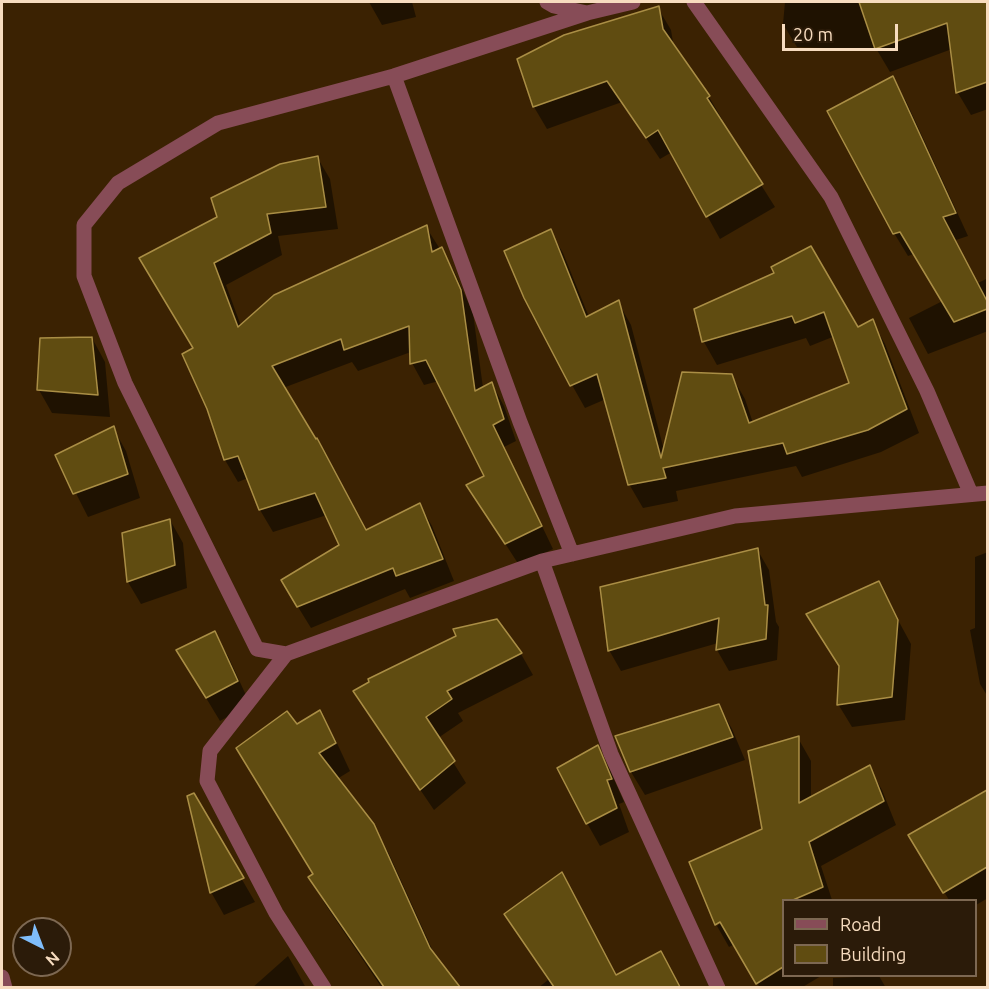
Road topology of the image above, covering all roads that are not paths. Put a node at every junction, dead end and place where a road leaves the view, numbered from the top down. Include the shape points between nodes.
1 (547, 2) edge
2 (633, 2) edge
3 (693, 2) edge
4 (587, 13) junction
5 (394, 76) junction
6 (987, 493) edge
7 (971, 494) junction
8 (572, 554) junction
9 (542, 561) junction
10 (286, 654) junction
11 (2, 977) edge
12 (5, 987) edge
13 (324, 987) edge
14 (718, 987) edge

1 - 4 street
2 - 4 street
3 - 7 street via 831,197 927,391
4 - 5 street
5 - 8 street
5 - 10 street via 219,123 118,183 84,225 84,276 125,383 257,649
6 - 7 street
7 - 8 street via 735,516
8 - 9 street
9 - 10 street
9 - 14 street via 611,754
10 - 13 street via 210,751 207,781 276,913
11 - 12 street

